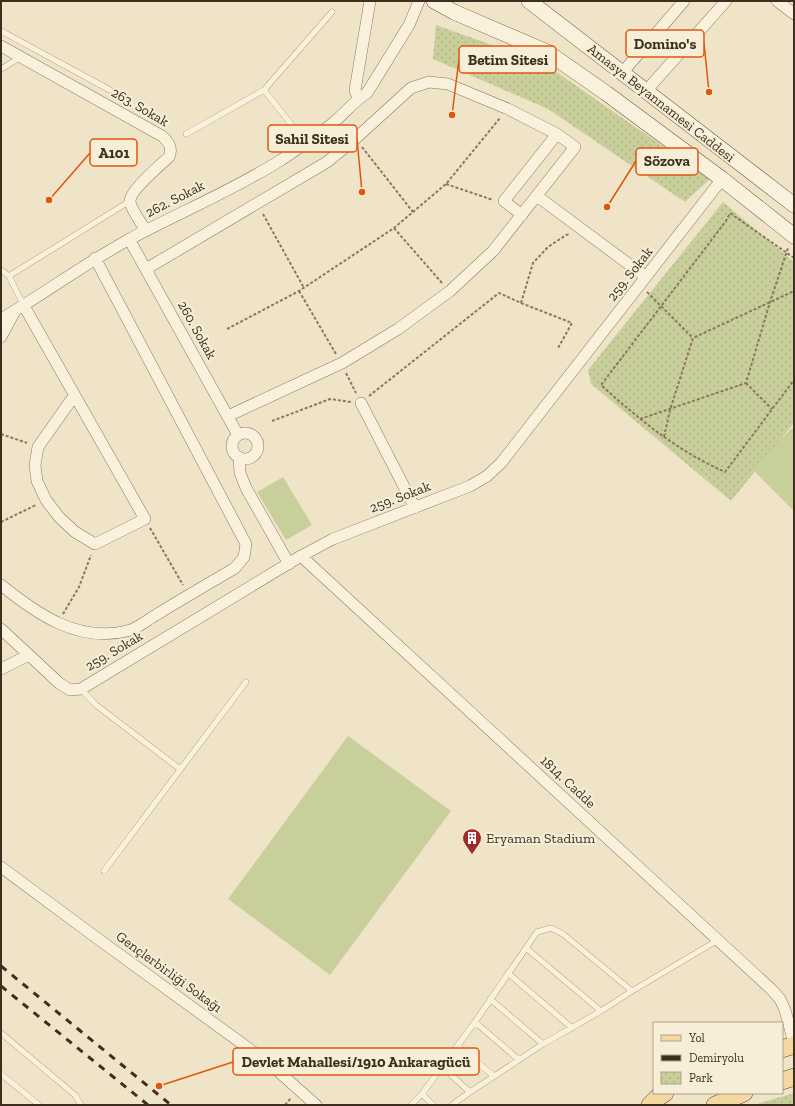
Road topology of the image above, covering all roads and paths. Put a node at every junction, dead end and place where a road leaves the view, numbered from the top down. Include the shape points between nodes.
1 (370, 1) edge
2 (419, 1) edge
3 (434, 1) edge
4 (529, 1) edge
5 (684, 1) edge
6 (726, 1) edge
7 (778, 1) edge
8 (332, 12) dead end
9 (794, 14) edge
10 (1, 31) edge
11 (3, 50) edge
12 (21, 57) junction
13 (1, 69) edge
14 (622, 73) junction
15 (110, 90) dead end
16 (264, 90) junction
17 (646, 91) junction
18 (358, 98) junction
19 (508, 109) junction
20 (186, 134) dead end
21 (557, 134) junction
22 (355, 139) junction
23 (306, 143) junction
24 (722, 179) junction
25 (446, 184) junction
26 (537, 196) junction
27 (130, 201) junction
28 (504, 201) junction
29 (258, 203) junction
30 (794, 205) edge
31 (413, 212) junction
32 (522, 215) junction
33 (394, 228) junction
34 (146, 231) junction
35 (587, 233) junction
36 (793, 234) edge
37 (129, 239) junction
38 (788, 252) junction
39 (95, 258) junction
40 (794, 258) edge
41 (146, 269) junction
42 (1, 270) edge
43 (9, 276) junction
44 (643, 281) junction
45 (304, 288) junction
46 (299, 291) junction
47 (450, 291) junction
48 (794, 291) edge
49 (770, 302) junction
50 (521, 303) junction
51 (661, 305) junction
52 (20, 308) junction
53 (1, 319) edge
54 (226, 329) dead end
55 (1, 337) edge
56 (693, 338) junction
57 (558, 348) dead end
58 (342, 364) junction
59 (794, 380) edge
60 (746, 383) junction
61 (74, 396) junction
62 (361, 403) junction
63 (772, 409) junction
64 (670, 410) junction
65 (228, 416) junction
66 (640, 419) junction
67 (272, 421) dead end
68 (1, 434) edge
69 (238, 435) junction
70 (664, 437) junction
71 (38, 447) junction
72 (239, 456) junction
73 (46, 500) junction
74 (415, 508) junction
75 (144, 519) junction
76 (1, 522) edge
77 (95, 544) junction
78 (301, 556) junction
79 (289, 564) junction
80 (1, 585) edge
81 (189, 595) junction
82 (57, 623) junction
83 (1, 629) edge
84 (29, 655) junction
85 (1, 669) edge
86 (246, 682) dead end
87 (81, 688) junction
88 (180, 769) junction
89 (1, 867) edge
90 (104, 871) dead end
91 (718, 940) junction
92 (526, 948) junction
93 (508, 974) junction
94 (632, 991) junction
95 (490, 999) junction
96 (601, 1011) junction
97 (475, 1022) junction
98 (572, 1028) junction
99 (1, 1033) edge
100 (543, 1044) junction
101 (794, 1044) edge
102 (457, 1046) junction
103 (783, 1049) edge
104 (519, 1060) junction
105 (442, 1067) junction
106 (1, 1074) edge
107 (494, 1076) junction
108 (794, 1077) edge
109 (783, 1081) edge
110 (470, 1092) junction
111 (422, 1094) junction
112 (663, 1094) edge
113 (742, 1094) edge
114 (292, 1097) dead end
115 (39, 1105) edge
116 (81, 1105) edge
117 (285, 1105) edge
118 (316, 1105) edge
119 (411, 1105) edge
120 (433, 1105) edge
121 (452, 1105) edge
122 (650, 1105) edge
123 (715, 1105) edge

1 - 18 street via 355,90
2 - 18 street, 262. Sokak via 409,25 367,93
3 - 24 main road, Amasya Beyannamesi Caddesi via 547,52
4 - 14 main road, Amasya Beyannamesi Caddesi
5 - 14 street
6 - 17 street
7 - 9 street
8 - 16 lane
10 - 15 lane
11 - 12 street, 263. Sokak
12 - 13 lane
12 - 27 street, 263. Sokak via 162,136 171,146 168,157 133,192
14 - 17 main road, Amasya Beyannamesi Caddesi
16 - 20 lane
16 - 23 lane
17 - 30 main road, Amasya Beyannamesi Caddesi
18 - 23 street, 262. Sokak via 333,123
19 - 21 street
19 - 22 street via 448,84 429,82 410,88
19 - 25 path
21 - 26 street via 575,147
21 - 28 street
22 - 29 street via 328,162
22 - 31 path
23 - 34 street, 262. Sokak via 253,177
24 - 36 main road, Amasya Beyannamesi Caddesi
24 - 44 street, 259. Sokak
25 - 28 path via 488,200
25 - 31 path
26 - 32 street
26 - 35 street
27 - 34 street
27 - 43 lane
28 - 32 street
29 - 41 street
29 - 45 path
31 - 33 path
32 - 47 street via 493,252
33 - 45 path
33 - 47 path
34 - 37 street, 262. Sokak
35 - 44 street
35 - 50 path via 566,234 548,247 533,263
36 - 38 path
37 - 39 street, 262. Sokak
37 - 41 street, 260. Sokak
38 - 40 path
38 - 49 path
38 - 51 path via 730,213
39 - 52 street, 262. Sokak
39 - 81 street via 246,544 244,557 235,568
41 - 65 street, 260. Sokak
42 - 43 lane
43 - 52 lane
44 - 51 path
44 - 74 street, 259. Sokak via 501,463 487,476 470,486
45 - 46 path
46 - 54 path
46 - 58 path
47 - 58 street via 398,329
48 - 49 path
49 - 56 path
49 - 60 path
50 - 57 path via 572,323
50 - 62 path via 499,293
51 - 56 path
51 - 66 path via 601,385
52 - 53 street, 262. Sokak
52 - 55 street
52 - 61 street
56 - 64 path
58 - 62 path
58 - 65 street
59 - 63 path
60 - 63 path
60 - 64 path
61 - 71 street
61 - 75 street
62 - 67 path via 330,399
62 - 74 street
63 - 70 path via 725,472 701,462
64 - 66 path
64 - 70 path
65 - 69 street, 260. Sokak
66 - 70 path
68 - 71 path
69 - 72 street via 233,446
69 - 72 street via 250,434 258,443 257,451 251,457
71 - 73 street via 35,465 37,481
72 - 79 street via 240,473 246,488
73 - 76 path
73 - 77 street via 75,532
74 - 78 street, 259. Sokak via 333,539
75 - 77 street
75 - 81 path
77 - 82 path via 78,587
78 - 79 street, 259. Sokak
78 - 91 street, 1814. Cadde
79 - 87 street, 259. Sokak
80 - 82 street via 28,606
81 - 82 street via 128,631 104,634 82,632
83 - 84 street
84 - 85 street
84 - 87 street, 259. Sokak via 70,690
86 - 88 lane
87 - 88 lane via 96,705
88 - 90 lane
89 - 118 street, Gençlerbirliği Sokağı via 270,1064
91 - 94 lane
91 - 101 street, 1814. Cadde via 780,999
92 - 93 lane
92 - 94 lane via 537,932 551,928 563,934
92 - 96 lane
93 - 95 lane
93 - 98 lane
94 - 96 lane
95 - 97 lane
95 - 100 lane
96 - 98 lane
97 - 102 lane
97 - 104 lane
98 - 100 lane
99 - 116 lane via 75,1095
100 - 104 lane
101 - 103 main road
102 - 105 lane
102 - 107 lane
104 - 107 lane
105 - 110 lane
105 - 111 lane
106 - 115 lane
107 - 110 lane
108 - 109 main road
110 - 121 lane
111 - 119 lane
111 - 120 lane
112 - 122 main road
113 - 123 main road
114 - 117 path

